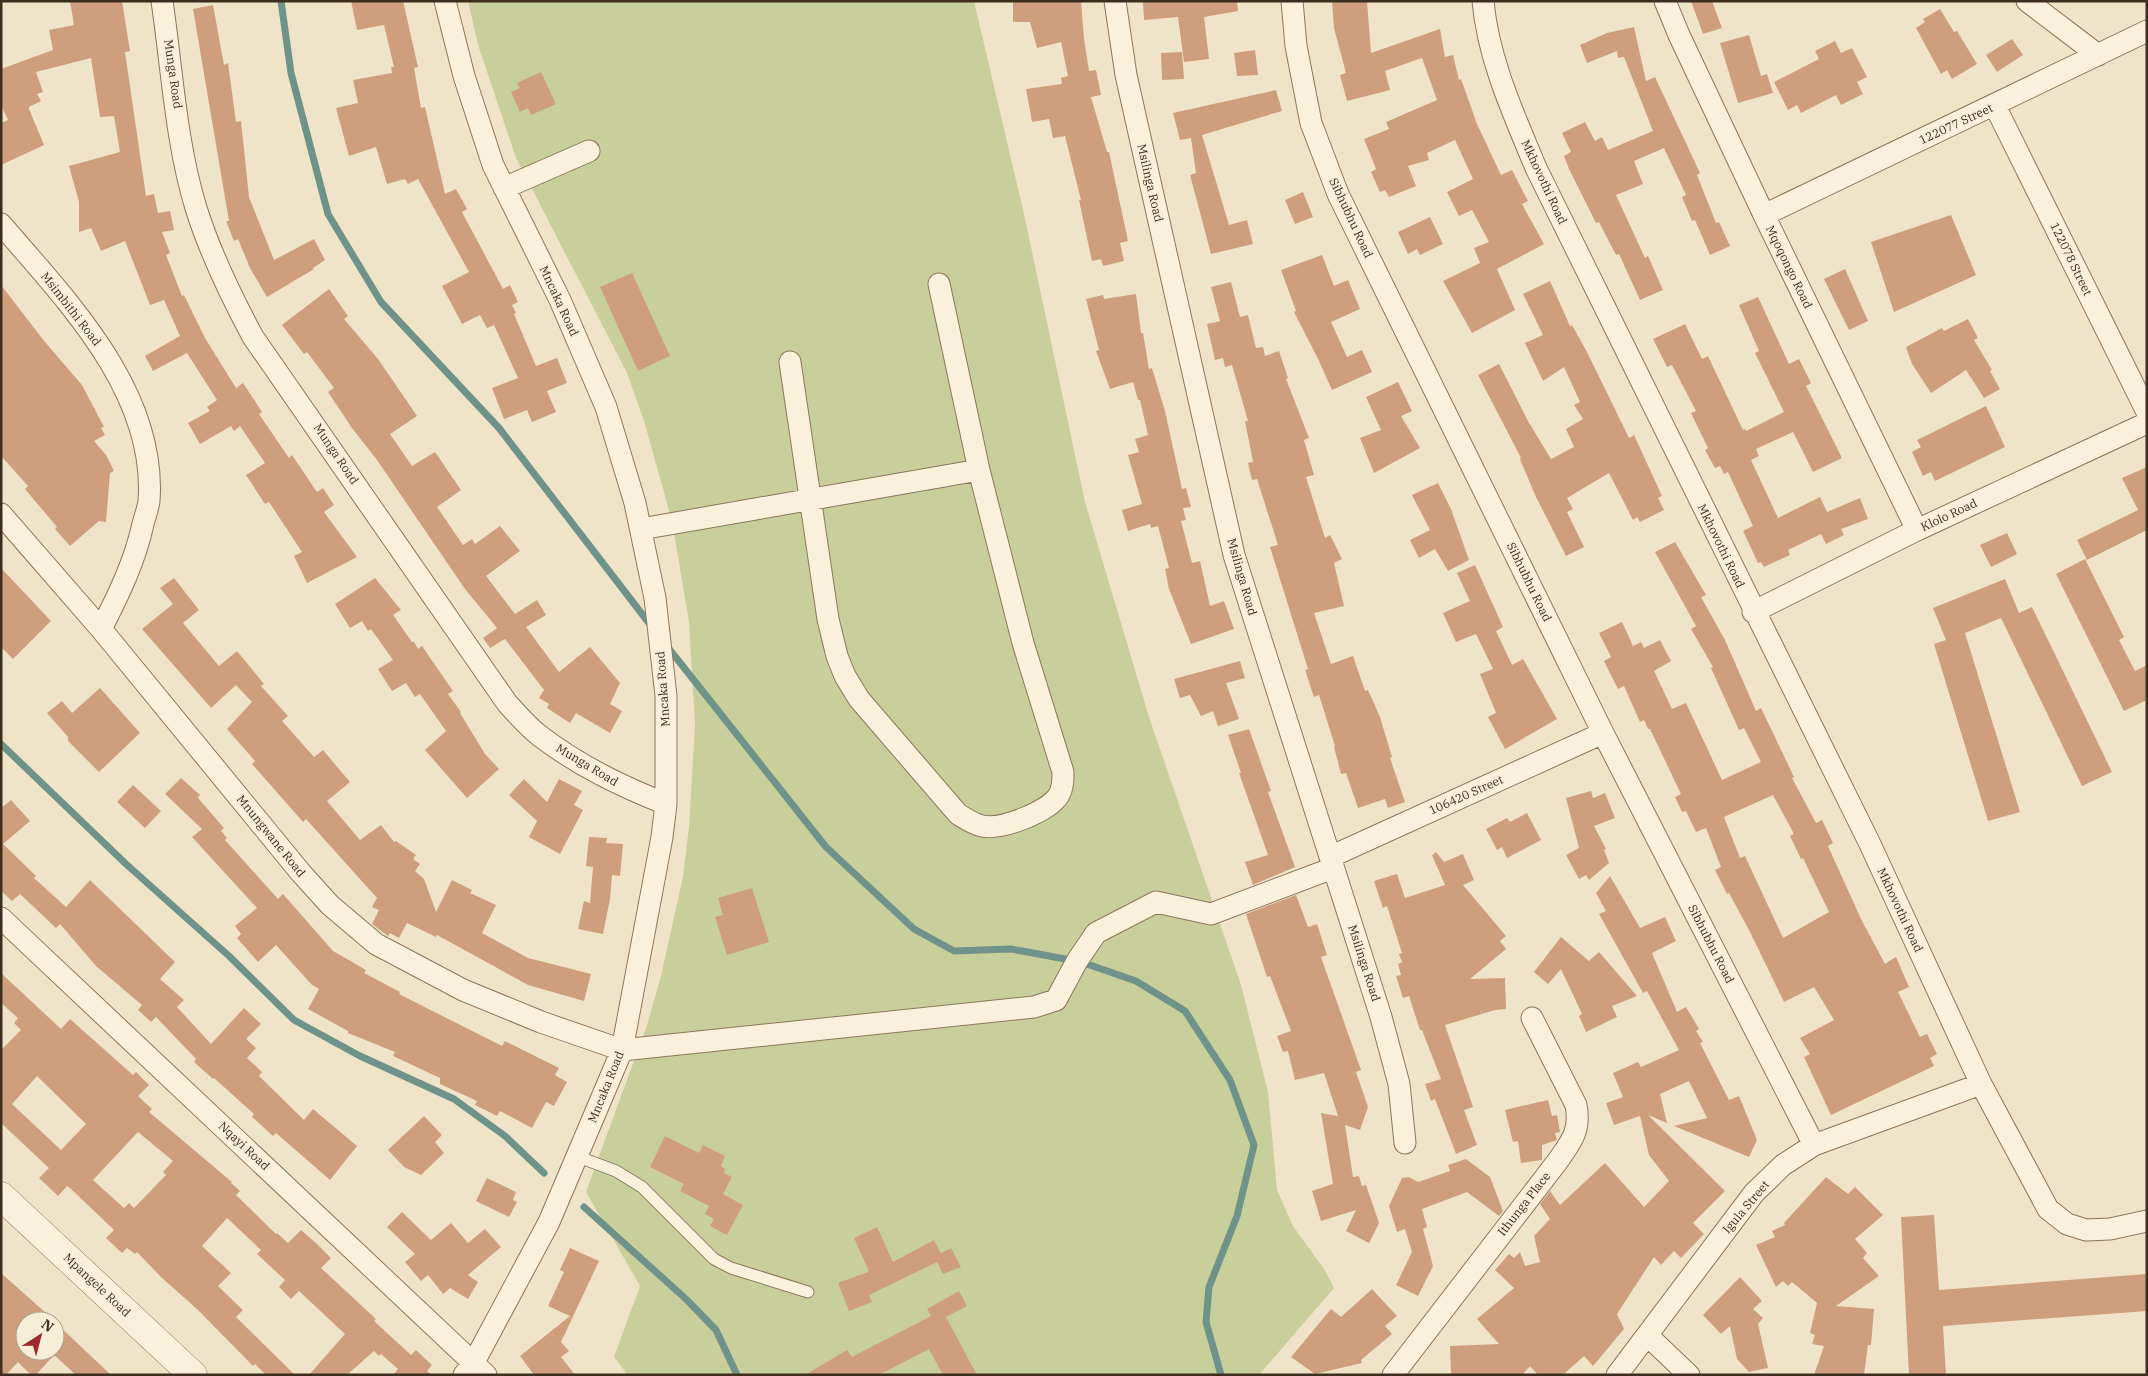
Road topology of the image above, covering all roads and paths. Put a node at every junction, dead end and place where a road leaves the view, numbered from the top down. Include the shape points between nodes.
1 (162, 1) edge
2 (446, 1) edge
3 (1115, 1) edge
4 (1292, 1) edge
5 (1483, 1) edge
6 (1665, 1) edge
7 (2027, 1) edge
8 (2147, 31) edge
9 (2098, 55) junction
10 (1995, 106) junction
11 (589, 151) dead end
12 (504, 188) junction
13 (1764, 216) junction
14 (1, 224) edge
15 (939, 284) dead end
16 (790, 362) dead end
17 (2147, 412) edge
18 (2147, 423) edge
19 (979, 470) junction
20 (811, 500) junction
21 (1, 514) edge
22 (641, 530) junction
23 (1917, 530) junction
24 (1753, 612) junction
25 (101, 629) junction
26 (1603, 734) junction
27 (666, 804) junction
28 (1331, 862) junction
29 (1, 918) edge
30 (1532, 1018) dead end
31 (622, 1050) junction
32 (1981, 1084) junction
33 (1405, 1143) dead end
34 (1814, 1145) junction
35 (576, 1156) junction
36 (1, 1196) edge
37 (2147, 1222) edge
38 (808, 1292) dead end
39 (1647, 1335) junction
40 (475, 1370) edge
41 (193, 1375) edge
42 (1393, 1375) edge
43 (1617, 1375) edge
44 (1689, 1375) edge

1 - 27 street, Munga Road via 185,162 196,208 230,296 253,337 507,703 539,735 575,761 618,785
2 - 12 street, Mncaka Road via 464,76 493,165
3 - 28 street, Msilinga Road via 1130,94 1234,555
4 - 26 street, Sibhubhu Road via 1296,46 1311,123 1338,194
5 - 24 street, Mkhovothi Road via 1484,18 1503,87 1536,168
6 - 13 street, Mqoqongo Road
7 - 9 street
8 - 9 street, 122077 Street
9 - 10 street, 122077 Street
10 - 13 street, 122077 Street
10 - 17 street, 122078 Street
11 - 12 street
12 - 22 street, Mncaka Road via 560,300 606,407
13 - 23 street, Mqoqongo Road
14 - 25 street, Msimbithi Road via 92,332 114,368 136,415 145,445 148,502 137,552
15 - 19 street
16 - 20 street
18 - 23 street, Klolo Road
19 - 20 street
19 - 20 street via 1023,643 1063,772 1060,794 1051,804 998,826 977,824 958,814 858,699 837,656 828,619
20 - 22 street
21 - 25 street, Mnungwane Road
22 - 27 street, Mncaka Road via 655,598 666,696
23 - 24 street, Klolo Road
24 - 32 street, Mkhovothi Road via 1869,842
25 - 31 street, Mnungwane Road via 305,878 330,905 376,944 463,990
26 - 28 street, 106420 Street
26 - 34 street, Sibhubhu Road
27 - 31 street, Mncaka Road
28 - 31 street, 106420 Street via 1211,914 1156,902 1096,933 1056,1000 1034,1007
28 - 33 street, Msilinga Road via 1399,1084
29 - 40 street, Nqayi Road
30 - 42 street, Ithunga Place via 1576,1105 1579,1118 1576,1131 1557,1162
31 - 35 street, Mncaka Road
32 - 34 street, Igula Street
32 - 37 street, Mkhovothi Road via 2048,1209 2056,1217 2086,1230
34 - 39 street, Igula Street via 1783,1165 1754,1193
35 - 38 lane via 630,1178 714,1259 731,1268
35 - 40 street, Mncaka Road via 544,1231
36 - 41 street, Mpangele Road
39 - 43 street, Igula Street
39 - 44 street

